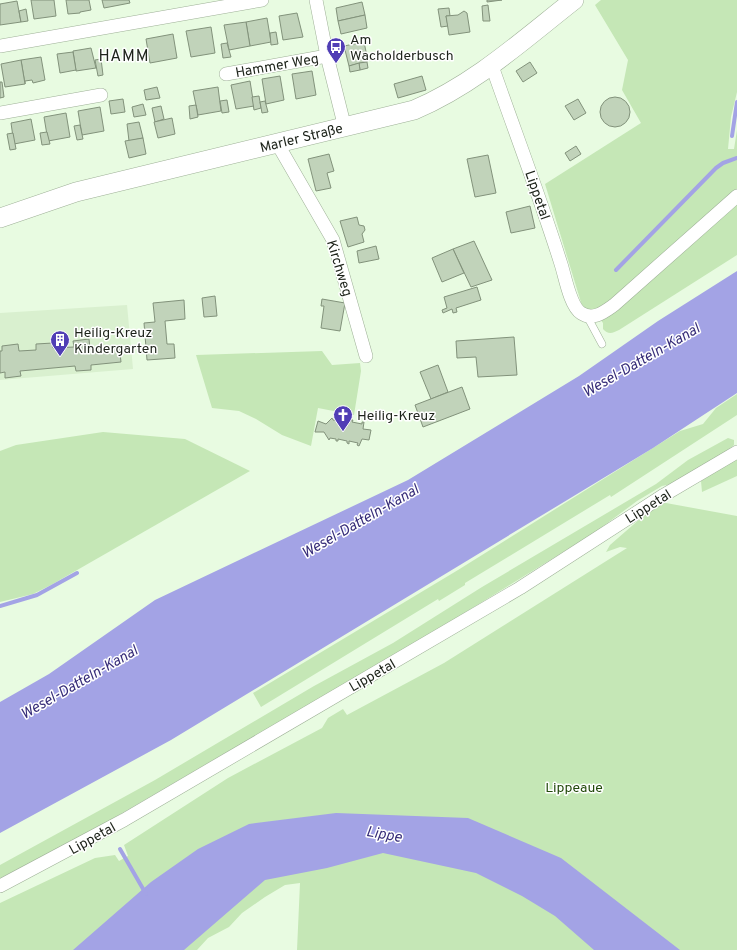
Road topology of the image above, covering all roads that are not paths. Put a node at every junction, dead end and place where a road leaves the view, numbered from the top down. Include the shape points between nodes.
1 (262, 0) edge
2 (316, 0) edge
3 (574, 0) edge
4 (0, 46) edge
5 (327, 56) junction
6 (492, 66) junction
7 (226, 74) dead end
8 (102, 95) dead end
9 (0, 113) edge
10 (345, 128) junction
11 (277, 143) junction
12 (737, 196) edge
13 (0, 218) edge
14 (587, 316) junction
15 (602, 344) dead end
16 (366, 356) dead end
17 (737, 452) edge
18 (0, 886) edge

1 - 4 street
2 - 5 street, Hammer Weg
3 - 6 main road, Marler Straße
5 - 7 street, Hammer Weg
5 - 10 street, Hammer Weg
6 - 10 main road, Marler Straße via 452,91 414,110
6 - 14 street, Lippetal via 551,231 572,301 578,311
8 - 9 street
10 - 11 main road, Marler Straße
11 - 13 main road, Marler Straße via 76,192
11 - 16 street, Kirchweg via 333,240
12 - 14 street via 614,305 600,315
14 - 15 lane
17 - 18 street, Lippetal via 664,495 520,588 131,816

